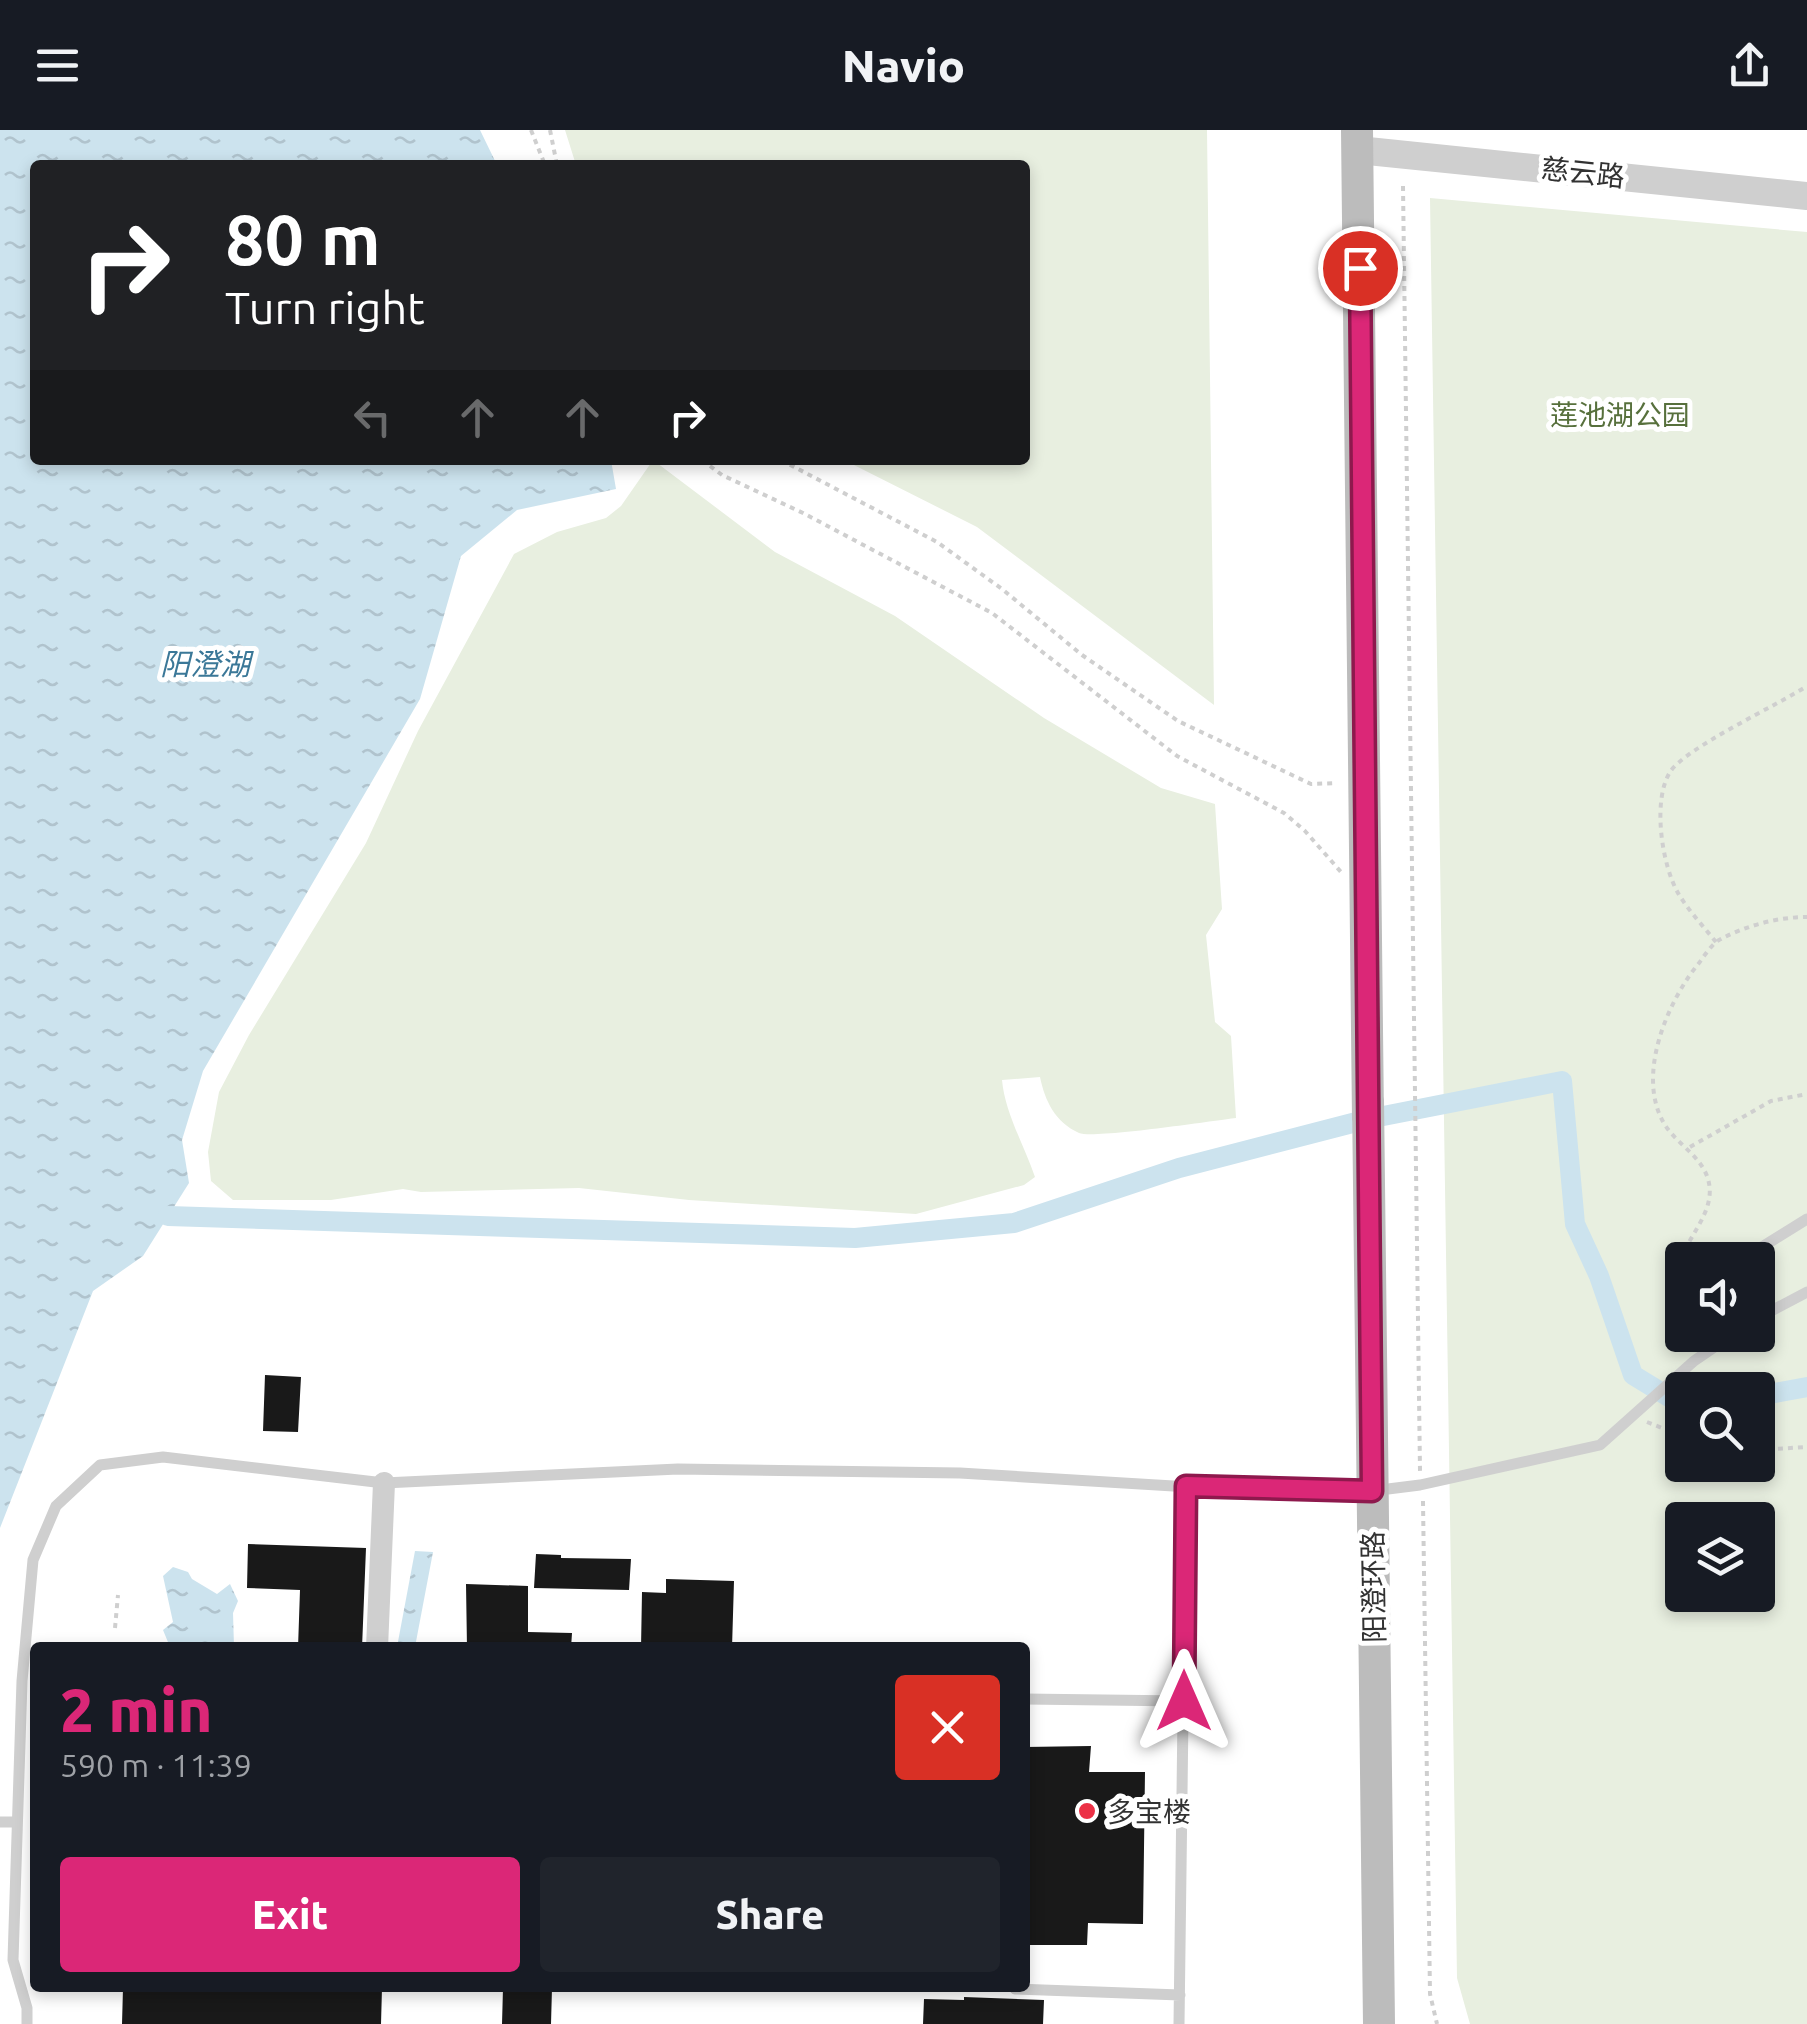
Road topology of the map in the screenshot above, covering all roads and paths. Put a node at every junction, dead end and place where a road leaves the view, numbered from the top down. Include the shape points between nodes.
1 (532, 130) edge
2 (550, 130) edge
3 (1358, 140) edge
4 (542, 160) edge
5 (557, 160) edge
6 (1403, 186) dead end
7 (1807, 196) edge
8 (709, 465) edge
9 (791, 465) edge
10 (1807, 686) edge
11 (1365, 782) junction
12 (1348, 882) dead end
13 (1807, 918) edge
14 (1716, 942) junction
15 (1807, 1094) edge
16 (1688, 1148) junction
17 (1807, 1219) edge
18 (1688, 1242) edge
19 (1770, 1242) edge
20 (1807, 1292) edge
21 (1775, 1308) edge
22 (1708, 1352) edge
23 (1636, 1413) junction
24 (1665, 1429) edge
25 (1807, 1447) edge
26 (1775, 1449) edge
27 (384, 1482) junction
28 (1420, 1485) junction
29 (1186, 1486) junction
30 (1372, 1491) junction
31 (118, 1595) dead end
32 (115, 1628) dead end
33 (378, 1642) edge
34 (1030, 1699) edge
35 (1184, 1701) junction
36 (0, 1822) edge
37 (16, 1822) junction
38 (1030, 1990) edge
39 (1180, 1996) junction
40 (27, 2024) edge
41 (1179, 2024) edge
42 (1379, 2024) edge
43 (1437, 2024) edge

1 - 4 path
2 - 5 path
3 - 7 street, 慈云路
3 - 11 main road, 阳澄环路
6 - 28 path
8 - 12 path via 992,614 1177,756 1284,814
9 - 11 path via 937,542 1178,721 1311,784
10 - 14 path via 1694,751 1670,772 1660,804 1662,849 1676,891
11 - 30 main road, 阳澄环路
13 - 14 path via 1762,922
14 - 16 path via 1680,985 1659,1034 1653,1086 1665,1125
15 - 16 path via 1770,1100
16 - 18 path via 1708,1179 1707,1209
17 - 19 lane
20 - 21 lane
22 - 23 lane
23 - 24 path
23 - 28 lane via 1600,1445
25 - 26 path
27 - 29 lane via 678,1469 960,1473
27 - 33 street
27 - 37 lane via 164,1458 100,1465 56,1506 33,1560
28 - 30 lane
28 - 43 path via 1430,1994
29 - 30 lane
29 - 35 lane
30 - 42 main road, 阳澄环路
31 - 32 path
34 - 35 lane
35 - 39 lane
36 - 37 lane
37 - 40 lane via 13,1960
38 - 39 lane
39 - 41 lane

